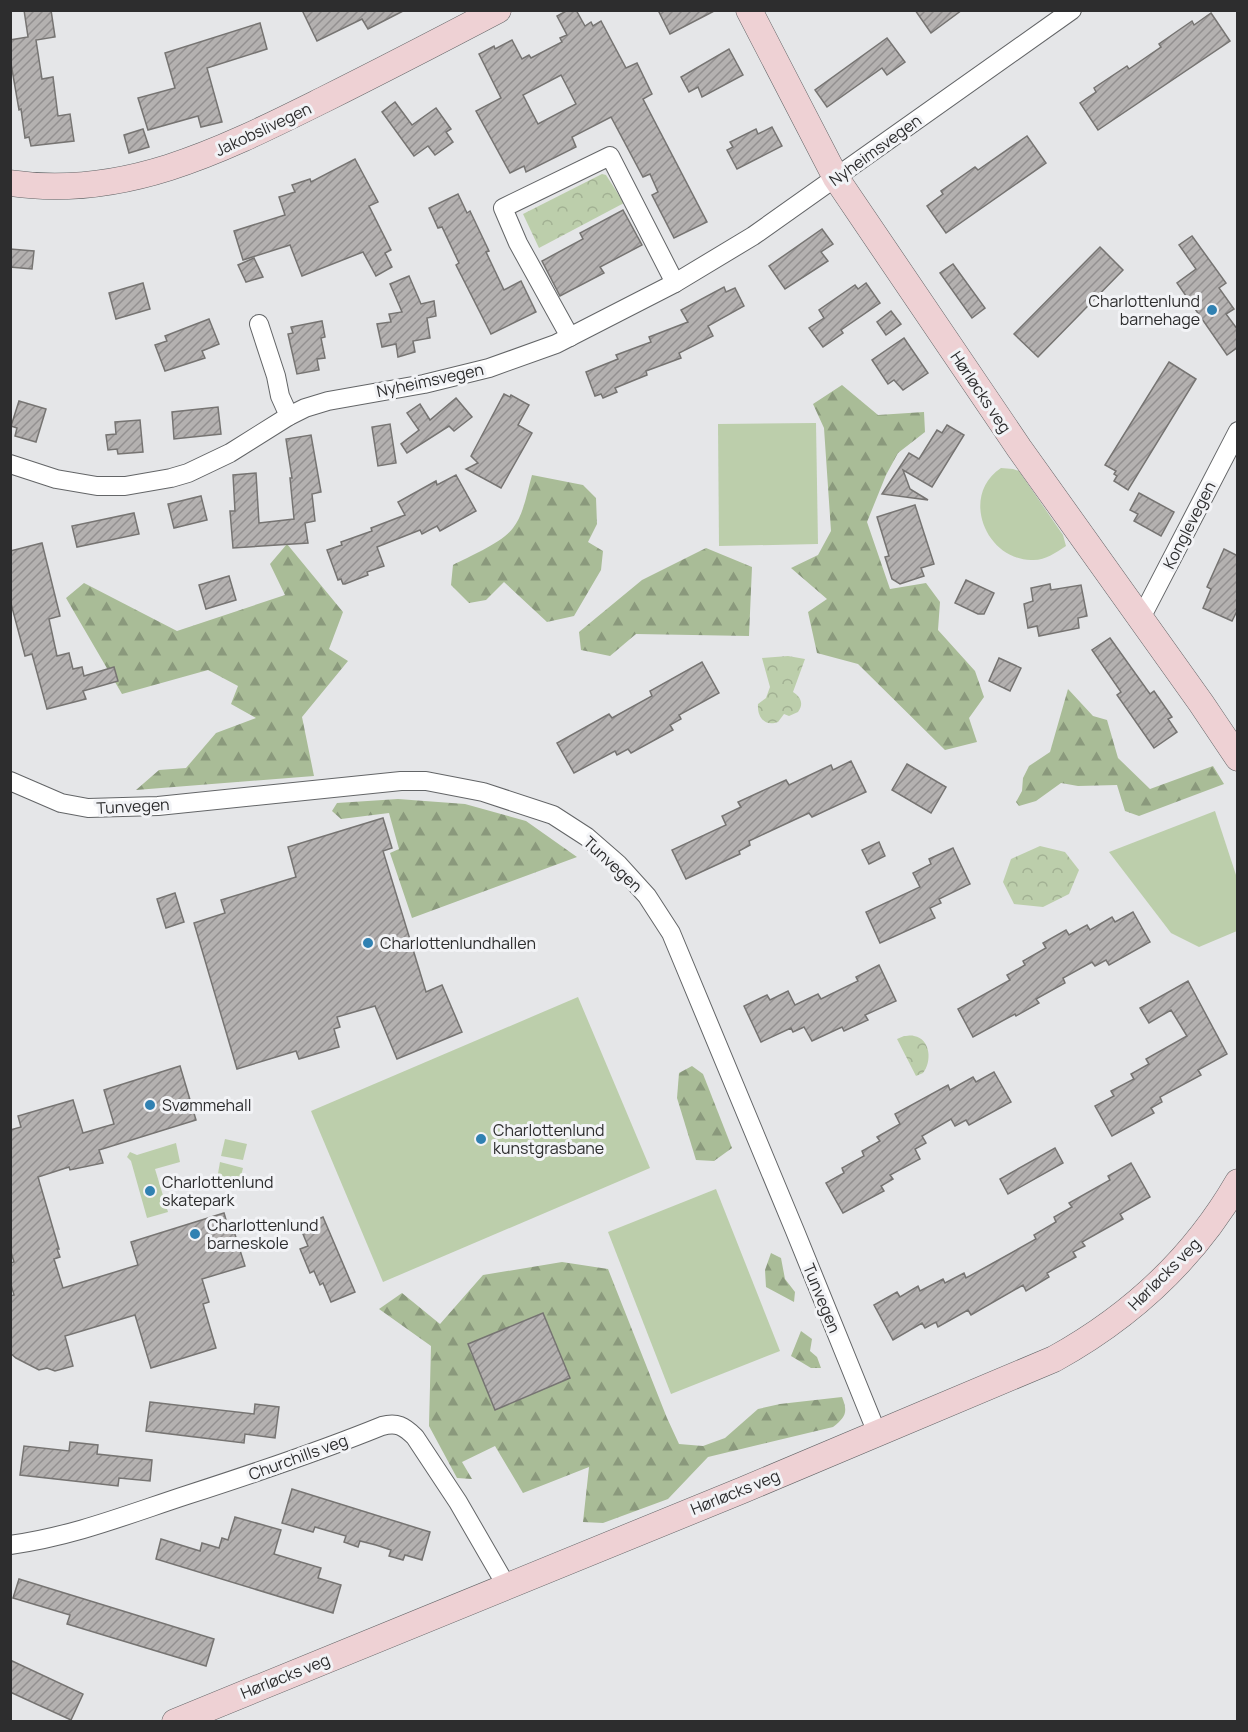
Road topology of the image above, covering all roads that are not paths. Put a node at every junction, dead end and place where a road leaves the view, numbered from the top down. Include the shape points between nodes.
1 (498, 10) edge
2 (749, 10) edge
3 (1072, 10) edge
4 (836, 178) junction
5 (10, 183) edge
6 (675, 283) junction
7 (259, 324) dead end
8 (570, 337) junction
9 (289, 416) junction
10 (1238, 431) edge
11 (10, 464) edge
12 (1141, 618) junction
13 (1238, 758) edge
14 (10, 781) edge
15 (1238, 1182) edge
16 (1231, 1209) edge
17 (877, 1433) junction
18 (10, 1545) edge
19 (506, 1585) junction
20 (175, 1722) edge

1 - 5 street, Jakobslivegen via 208,155 104,183 57,187
2 - 4 street, Hørløcks veg
3 - 4 street, Nyheimsvegen
4 - 6 street, Nyheimsvegen via 753,237
4 - 12 street, Hørløcks veg via 1019,448
6 - 8 street, Nyheimsvegen
6 - 8 street via 610,156 503,208
7 - 9 street
8 - 9 street, Nyheimsvegen via 489,368 328,401
9 - 11 street, Nyheimsvegen via 208,464 149,482 96,486 56,479
10 - 12 street, Konglevegen
12 - 13 street, Hørløcks veg
14 - 17 street, Tunvegen via 53,800 88,808 158,806 401,781 426,782 483,792 553,815 587,837 647,896 682,957
15 - 16 street, Hørløcks veg
16 - 17 street, Hørløcks veg via 1166,1276 1097,1334 1054,1359
17 - 19 street, Hørløcks veg
18 - 19 street, Churchills veg via 85,1530 382,1426 398,1424 415,1437
19 - 20 street, Hørløcks veg

